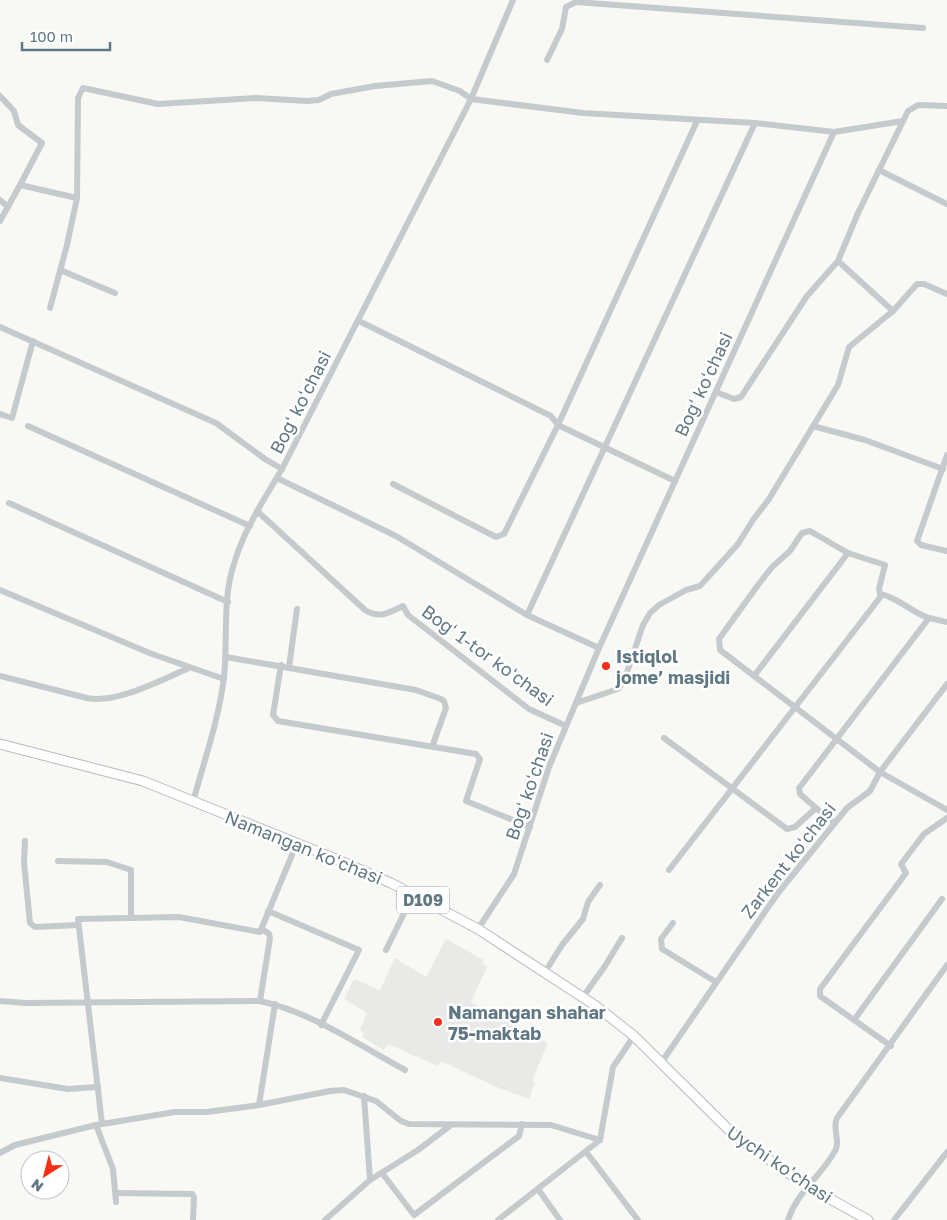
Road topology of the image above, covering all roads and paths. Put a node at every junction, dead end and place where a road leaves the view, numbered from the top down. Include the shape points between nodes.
1 (513, 0) edge
2 (923, 28) dead end
3 (547, 60) dead end
4 (0, 96) edge
5 (471, 99) junction
6 (947, 106) edge
7 (903, 120) junction
8 (697, 121) junction
9 (891, 122) junction
10 (755, 123) junction
11 (834, 132) junction
12 (896, 134) junction
13 (879, 170) junction
14 (20, 184) junction
15 (77, 198) junction
16 (0, 200) edge
17 (947, 204) edge
18 (8, 207) junction
19 (0, 221) edge
20 (838, 261) junction
21 (60, 270) junction
22 (115, 293) dead end
23 (947, 294) edge
24 (50, 308) dead end
25 (893, 311) junction
26 (359, 320) junction
27 (0, 327) edge
28 (33, 341) junction
29 (716, 392) junction
30 (0, 414) edge
31 (558, 425) junction
32 (28, 426) dead end
33 (813, 426) junction
34 (604, 448) junction
35 (947, 455) edge
36 (282, 469) junction
37 (942, 469) junction
38 (277, 478) junction
39 (675, 481) junction
40 (393, 484) dead end
41 (8, 504) dead end
42 (257, 511) junction
43 (250, 526) junction
44 (947, 551) edge
45 (848, 553) junction
46 (0, 590) edge
47 (882, 595) junction
48 (228, 602) junction
49 (297, 609) dead end
50 (527, 615) junction
51 (930, 618) junction
52 (947, 622) edge
53 (599, 648) junction
54 (226, 657) junction
55 (281, 666) junction
56 (289, 667) junction
57 (189, 668) junction
58 (0, 676) edge
59 (754, 676) junction
60 (224, 679) junction
61 (947, 684) edge
62 (576, 703) junction
63 (796, 707) junction
64 (566, 726) junction
65 (664, 738) dead end
66 (837, 739) junction
67 (0, 744) edge
68 (432, 747) junction
69 (880, 772) junction
70 (732, 789) junction
71 (192, 802) junction
72 (816, 808) junction
73 (947, 810) edge
74 (947, 818) edge
75 (835, 823) junction
76 (530, 826) junction
77 (25, 841) dead end
78 (297, 843) junction
79 (58, 861) dead end
80 (670, 870) dead end
81 (600, 885) dead end
82 (413, 895) junction
83 (942, 899) dead end
84 (268, 911) junction
85 (131, 918) junction
86 (673, 923) dead end
87 (78, 925) junction
88 (262, 929) junction
89 (478, 929) junction
90 (622, 938) dead end
91 (386, 950) dead end
92 (947, 965) edge
93 (545, 972) junction
94 (716, 982) junction
95 (583, 997) junction
96 (0, 1001) edge
97 (260, 1001) junction
98 (88, 1002) junction
99 (275, 1004) junction
100 (854, 1020) junction
101 (321, 1025) junction
102 (634, 1036) junction
103 (891, 1046) junction
104 (661, 1063) junction
105 (405, 1070) dead end
106 (0, 1078) edge
107 (98, 1087) junction
108 (364, 1096) junction
109 (259, 1105) junction
110 (522, 1124) junction
111 (99, 1125) junction
112 (451, 1125) junction
113 (600, 1140) junction
114 (947, 1152) edge
115 (0, 1153) edge
116 (586, 1153) junction
117 (382, 1173) junction
118 (370, 1180) junction
119 (807, 1186) junction
120 (538, 1189) junction
121 (116, 1193) junction
122 (116, 1202) dead end
123 (193, 1220) edge
124 (325, 1220) edge
125 (498, 1220) edge
126 (560, 1220) edge
127 (638, 1220) edge
128 (788, 1220) edge
129 (868, 1220) edge
130 (894, 1220) edge

1 - 5 street, Bogʻ koʻchasi
2 - 3 street via 576,2 566,7 562,29
4 - 14 street via 14,111 18,125 42,143
5 - 8 street via 583,113
5 - 15 street via 460,91 432,82 367,87 307,101 256,98 158,104 83,88 78,98
5 - 26 street, Bogʻ koʻchasi
6 - 7 street via 918,105 908,111
7 - 9 street
7 - 12 street
8 - 10 street
8 - 31 street
9 - 11 street
9 - 12 street
10 - 11 street
10 - 34 street
11 - 29 street, Bogʻ koʻchasi
12 - 13 street
13 - 17 street
13 - 20 street
14 - 15 street
14 - 18 street
15 - 21 street
16 - 18 street
18 - 19 street
20 - 25 street
20 - 29 street via 807,296 741,397 734,399
21 - 22 street
21 - 24 street
23 - 25 street via 919,283
25 - 33 street via 849,347 838,385
26 - 31 street via 551,416
26 - 36 street, Bogʻ koʻchasi
27 - 28 street
28 - 30 street via 12,418
28 - 36 street via 216,423
29 - 39 street, Bogʻ koʻchasi
31 - 34 street
31 - 40 street via 506,531 499,537
32 - 43 street
33 - 37 street via 865,440
33 - 62 street via 738,544 700,586 659,605 650,613 621,685 614,691
34 - 39 street
34 - 50 street
35 - 37 street
36 - 38 street, Bogʻ koʻchasi
37 - 44 street via 917,541 921,545
38 - 42 street, Bogʻ koʻchasi
38 - 50 street, Bogʻ koʻchasi via 396,536
39 - 53 street, Bogʻ koʻchasi
41 - 48 street
42 - 43 street, Bogʻ koʻchasi
42 - 64 street, Bogʻ 1-tor koʻchasi via 365,610 383,615 403,606 408,615 530,709
43 - 48 street, Bogʻ koʻchasi via 233,564
45 - 47 street via 885,565 878,589
45 - 59 street
45 - 59 street via 810,531 804,531 758,585 718,644 720,650
46 - 57 street
47 - 51 street
47 - 63 street
48 - 54 street, Bogʻ koʻchasi
49 - 56 street
50 - 53 street, Bogʻ koʻchasi
51 - 52 street
51 - 66 street
53 - 62 street, Bogʻ koʻchasi
54 - 55 street
54 - 60 street, Bogʻ koʻchasi
55 - 56 street
55 - 68 street via 273,715 278,721
56 - 68 street via 416,690 441,699 446,708
57 - 58 street via 148,686 101,699
57 - 60 street
59 - 63 street
60 - 71 street, Bogʻ koʻchasi via 220,705
61 - 69 street, Zarkent koʻchasi
62 - 64 street, Bogʻ koʻchasi
63 - 66 street
63 - 70 street
64 - 76 street, Bogʻ koʻchasi
65 - 70 street
66 - 69 street
66 - 72 street via 799,788 800,794
67 - 71 main road, Namangan koʻchasi / D109 via 143,781
68 - 76 street via 478,755 480,759 466,801
69 - 73 street
69 - 75 street, Zarkent koʻchasi via 870,791 847,808
70 - 72 street via 787,829 795,827
70 - 80 street
71 - 78 main road, Namangan koʻchasi / D109
72 - 75 street
74 - 100 street via 924,834 901,864 906,873 820,988 820,996
75 - 94 street, Zarkent koʻchasi via 778,893
76 - 89 street, Bogʻ koʻchasi via 511,880
77 - 87 street via 30,923 35,927
78 - 82 main road, Namangan koʻchasi / D109
78 - 84 street
79 - 85 street via 107,862 131,870
81 - 93 street via 588,902 583,918
82 - 89 main road, Namangan koʻchasi / D109
82 - 91 street
83 - 100 street
84 - 88 street
84 - 101 street via 359,950
85 - 87 street via 78,919
85 - 88 street via 178,917 259,932
86 - 94 street via 660,942 662,948
87 - 98 street
88 - 97 street via 270,938
89 - 93 main road, Namangan koʻchasi / D109
90 - 95 street
92 - 103 street
93 - 95 main road, Namangan koʻchasi / D109
94 - 104 street, Zarkent koʻchasi
95 - 102 main road, Namangan koʻchasi / D109
96 - 98 street
97 - 98 street
97 - 99 street
98 - 107 street
99 - 101 street
99 - 109 street
100 - 103 street
101 - 105 street
102 - 104 main road, Uychi ko'chasi / D109
102 - 113 street via 613,1067
103 - 119 street via 837,1118 836,1148
104 - 119 main road, Uychi ko'chasi / D109 via 735,1136
106 - 107 street via 68,1089
107 - 111 street
108 - 109 street via 344,1090 330,1091
108 - 112 street via 380,1103 409,1124
108 - 118 street
109 - 111 street via 207,1112 175,1112
110 - 112 street
110 - 113 street via 551,1125
110 - 117 street via 519,1136 414,1215
111 - 115 street via 15,1145
111 - 121 street via 113,1169
112 - 117 street
113 - 116 street
114 - 130 street
116 - 120 street
116 - 127 street
117 - 118 street
118 - 124 street
119 - 128 street via 797,1198
119 - 129 main road, Uychi ko'chasi / D109
120 - 125 street
120 - 126 street
121 - 122 street
121 - 123 street via 192,1194

